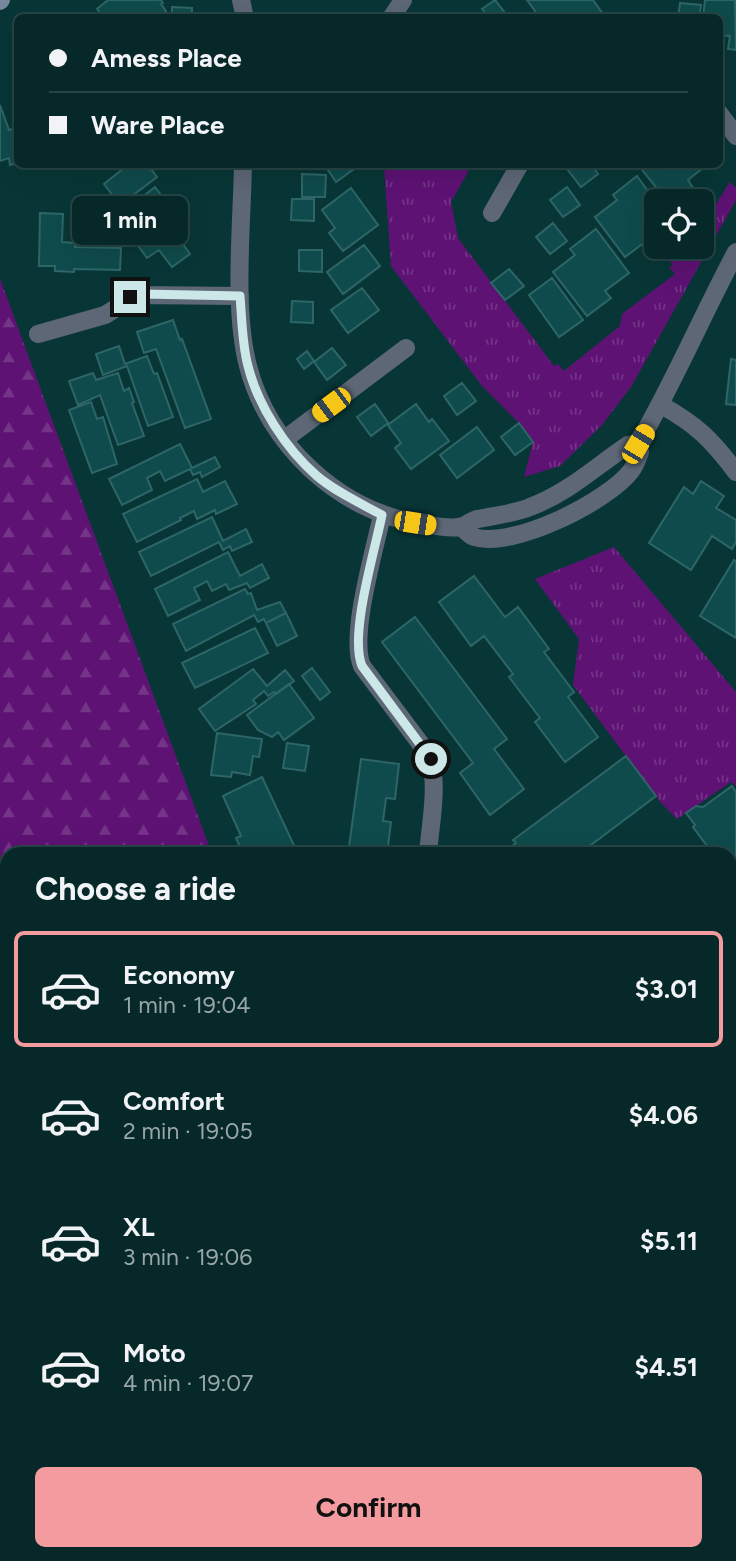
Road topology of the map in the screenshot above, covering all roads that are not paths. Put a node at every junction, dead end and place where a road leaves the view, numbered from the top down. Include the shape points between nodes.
1 (723, 118) edge
2 (736, 136) edge
3 (243, 168) edge
4 (518, 168) edge
5 (492, 213) dead end
6 (736, 252) edge
7 (240, 296) junction
8 (38, 334) dead end
9 (406, 348) dead end
10 (661, 405) junction
11 (285, 439) junction
12 (638, 444) junction
13 (736, 472) edge
14 (382, 515) junction
15 (462, 527) junction
16 (429, 847) edge

1 - 2 street
3 - 7 street
4 - 5 street
6 - 10 street
7 - 8 street via 136,295 105,315
7 - 11 street via 248,366 265,408
9 - 11 street
10 - 12 street
10 - 13 street via 708,436
11 - 14 street via 316,475
12 - 15 street via 628,445 544,502 476,519
12 - 15 street via 640,452 631,471 572,514 495,537 473,536
14 - 15 street
14 - 16 street via 358,653 362,666 433,764

